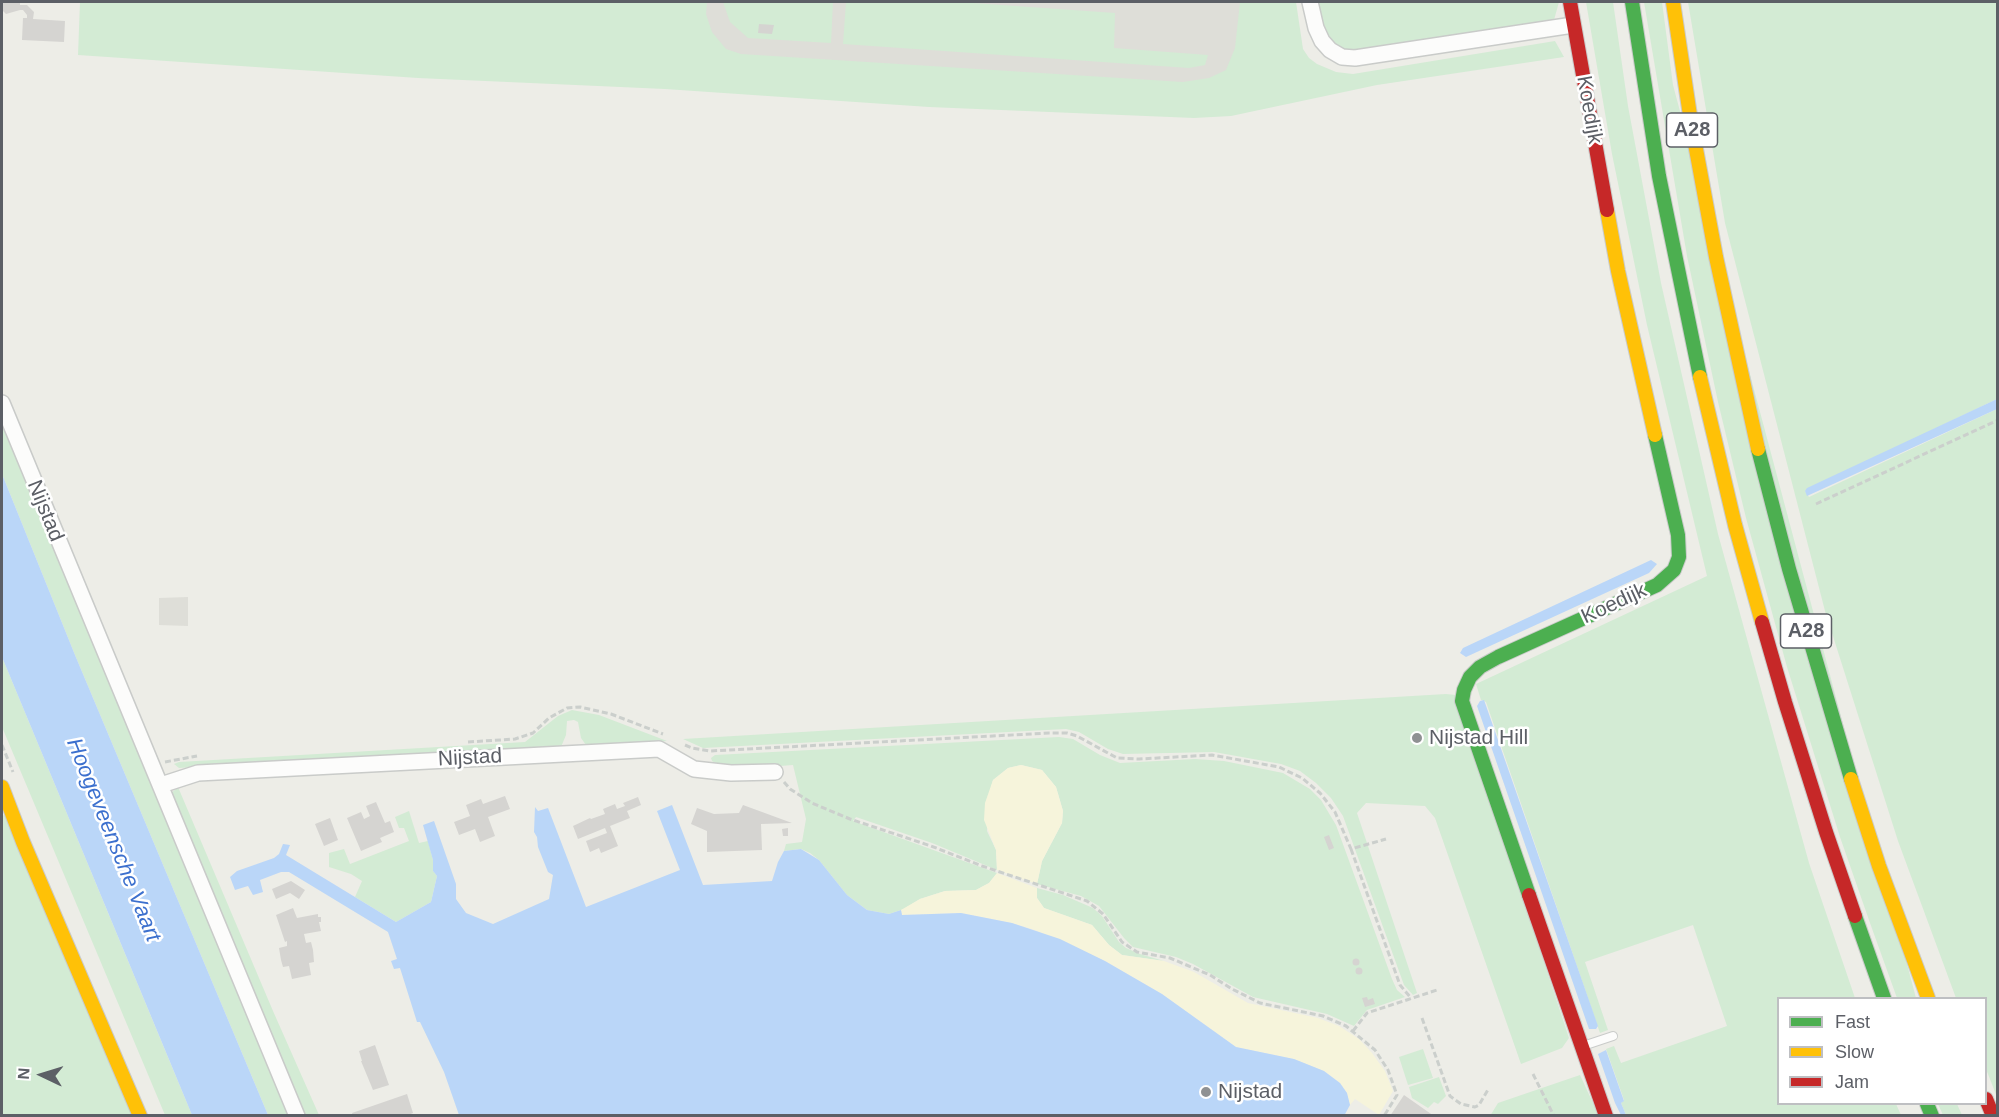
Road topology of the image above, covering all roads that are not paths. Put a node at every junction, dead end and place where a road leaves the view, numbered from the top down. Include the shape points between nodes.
1 (1310, 2) edge
2 (1570, 2) edge
3 (1632, 2) edge
4 (1673, 2) edge
5 (1573, 24) junction
6 (2, 403) edge
7 (775, 771) road end
8 (161, 785) junction
9 (2, 787) edge
10 (1883, 997) edge
11 (1928, 997) edge
12 (1613, 1036) dead end
13 (1582, 1047) junction
14 (1987, 1101) edge
15 (140, 1116) edge
16 (297, 1116) edge
17 (1606, 1116) edge
18 (1993, 1116) edge

1 - 5 street via 1322,41 1342,57
2 - 5 main road, Koedijk
3 - 10 main road, A28 via 1666,211 1693,348 1735,525 1822,822
4 - 11 main road, A28 via 1716,257 1773,508 1837,736
5 - 13 main road, Koedijk via 1618,271 1678,535 1679,557 1674,570 1657,585 1480,667 1466,684 1462,701
6 - 8 street, Nijstad
7 - 8 street, Nijstad via 731,774 694,769 659,749 198,773
8 - 16 street, Nijstad
9 - 15 main road
12 - 13 lane
13 - 17 main road, Koedijk
14 - 18 main road

